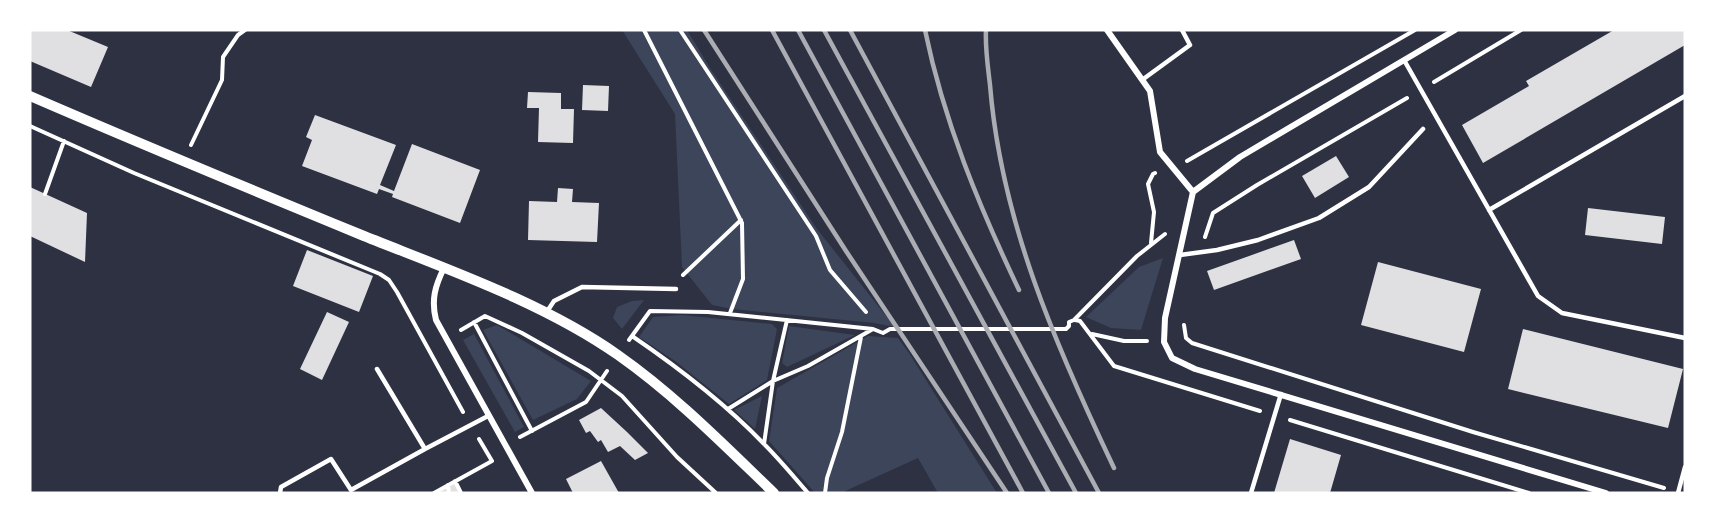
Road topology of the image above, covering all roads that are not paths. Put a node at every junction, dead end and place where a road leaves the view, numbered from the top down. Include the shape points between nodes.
1 (1107, 30) edge
2 (1182, 30) edge
3 (1455, 30) edge
4 (1404, 60) junction
5 (1142, 80) junction
6 (30, 96) edge
7 (1685, 96) edge
8 (1423, 129) dead end
9 (1193, 192) junction
10 (1489, 210) junction
11 (1180, 255) junction
12 (444, 268) junction
13 (676, 289) dead end
14 (546, 313) junction
15 (1685, 338) edge
16 (377, 369) dead end
17 (1281, 394) junction
18 (488, 416) junction
19 (425, 449) junction
20 (1685, 467) edge
21 (280, 493) edge
22 (532, 493) edge
23 (774, 493) edge
24 (1251, 493) edge
25 (1606, 493) edge
26 (1678, 493) edge

1 - 5 street
2 - 5 lane via 1190,45
3 - 4 street
4 - 9 street via 1240,157
4 - 10 lane
5 - 9 street via 1150,92 1160,152
6 - 12 street
7 - 10 lane
8 - 11 lane via 1369,187 1319,218 1258,240
9 - 11 street
10 - 15 lane via 1538,296 1562,313
11 - 17 street via 1165,318 1164,342 1172,358 1195,369
12 - 14 street
12 - 18 street via 433,307 436,320
13 - 14 lane via 582,287 554,301
14 - 23 street via 619,355 690,412
16 - 19 lane
17 - 24 lane
17 - 25 street
18 - 19 lane
18 - 22 street
19 - 21 lane via 351,490 331,459 281,487
20 - 26 lane

